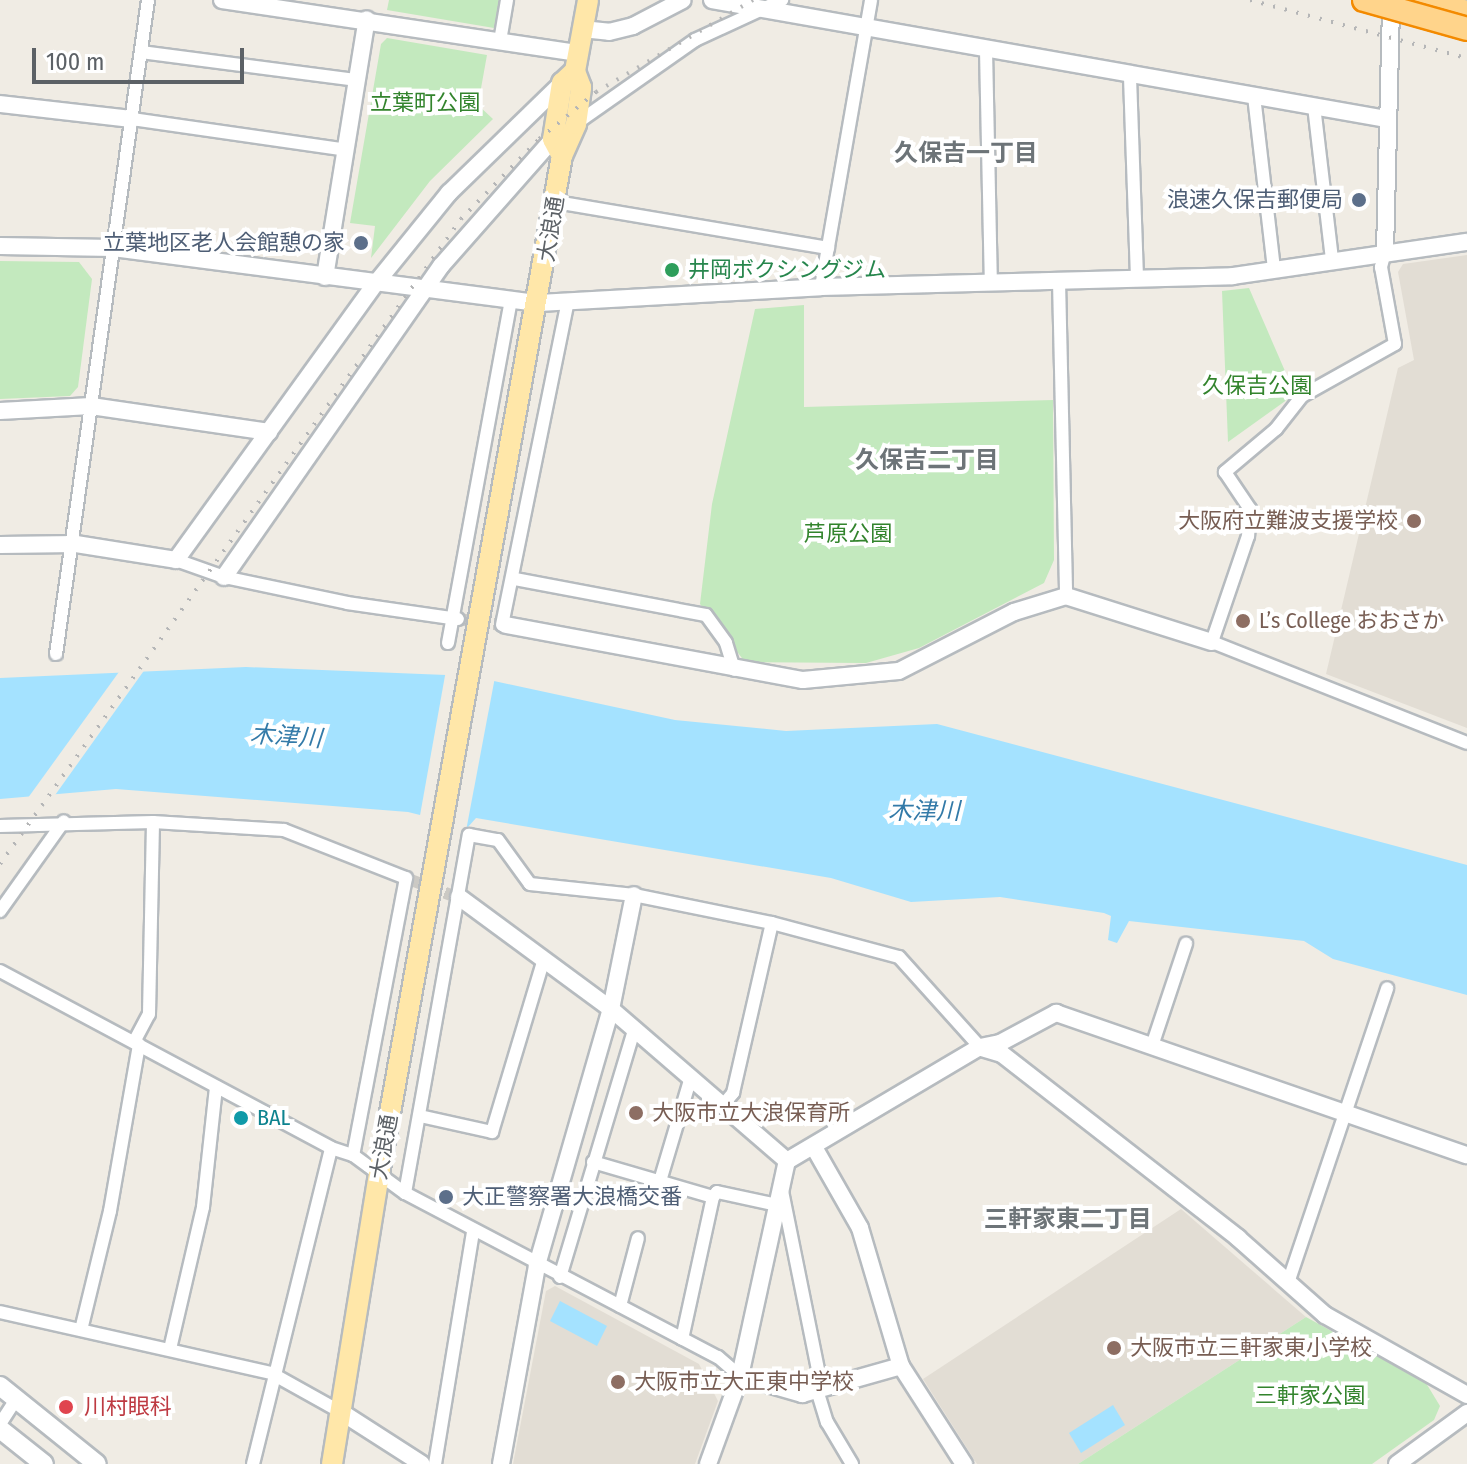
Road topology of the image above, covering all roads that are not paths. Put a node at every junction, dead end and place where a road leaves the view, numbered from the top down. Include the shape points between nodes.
1 (148, 0) edge
2 (222, 0) edge
3 (507, 0) edge
4 (588, 0) edge
5 (683, 0) edge
6 (712, 0) edge
7 (782, 0) edge
8 (871, 0) edge
9 (1364, 0) edge
10 (1391, 0) edge
11 (1422, 0) edge
12 (751, 11) junction
13 (1467, 12) edge
14 (367, 19) junction
15 (582, 29) junction
16 (1467, 29) edge
17 (869, 31) junction
18 (500, 41) junction
19 (986, 50) junction
20 (141, 52) junction
21 (572, 69) junction
22 (1130, 77) junction
23 (357, 80) junction
24 (1254, 96) junction
25 (0, 104) edge
26 (1314, 106) junction
27 (132, 119) junction
28 (1386, 119) junction
29 (576, 124) junction
30 (558, 147) junction
31 (346, 150) junction
32 (556, 202) junction
33 (1467, 242) edge
34 (0, 246) edge
35 (114, 248) junction
36 (828, 248) junction
37 (1385, 252) junction
38 (1332, 260) junction
39 (1274, 269) junction
40 (325, 277) junction
41 (1137, 278) junction
42 (991, 281) junction
43 (1059, 281) junction
44 (376, 283) junction
45 (821, 287) junction
46 (424, 290) junction
47 (511, 301) junction
48 (568, 302) junction
49 (539, 303) junction
50 (91, 406) junction
51 (0, 411) edge
52 (269, 432) junction
53 (72, 544) junction
54 (0, 545) edge
55 (176, 560) junction
56 (224, 577) junction
57 (515, 579) junction
58 (1066, 596) junction
59 (455, 618) junction
60 (504, 625) joint
61 (1212, 642) junction
62 (448, 643) dead end
63 (56, 654) dead end
64 (734, 670) junction
65 (1467, 743) edge
66 (64, 821) junction
67 (153, 822) junction
68 (0, 826) edge
69 (634, 895) junction
70 (455, 896) junction
71 (0, 911) edge
72 (772, 923) junction
73 (1186, 944) dead end
74 (544, 959) junction
75 (0, 971) edge
76 (1387, 988) dead end
77 (611, 1009) junction
78 (634, 1030) junction
79 (136, 1043) junction
80 (1152, 1046) junction
81 (980, 1047) junction
82 (691, 1077) junction
83 (216, 1087) junction
84 (723, 1105) junction
85 (1344, 1113) junction
86 (420, 1116) junction
87 (331, 1148) junction
88 (815, 1149) junction
89 (353, 1155) junction
90 (1467, 1155) edge
91 (787, 1161) junction
92 (593, 1162) junction
93 (379, 1174) junction
94 (660, 1181) junction
95 (405, 1193) junction
96 (713, 1197) junction
97 (779, 1197) junction
98 (473, 1231) junction
99 (638, 1238) dead end
100 (537, 1265) junction
101 (560, 1277) junction
102 (1288, 1283) junction
103 (620, 1306) junction
104 (0, 1312) edge
105 (81, 1330) junction
106 (682, 1339) junction
107 (170, 1349) junction
108 (901, 1366) junction
109 (274, 1374) junction
110 (740, 1376) junction
111 (0, 1386) edge
112 (817, 1390) junction
113 (1467, 1395) edge
114 (16, 1399) junction
115 (341, 1412) junction
116 (1467, 1413) edge
117 (0, 1426) edge
118 (713, 1460) edge
119 (44, 1464) edge
120 (97, 1464) edge
121 (253, 1464) edge
122 (332, 1464) edge
123 (422, 1464) edge
124 (435, 1464) edge
125 (501, 1464) edge
126 (852, 1464) edge
127 (964, 1464) edge
128 (1397, 1464) edge

1 - 20 street
2 - 14 street
3 - 18 street
4 - 15 main road, 大浪通
5 - 15 street via 633,26 609,32
6 - 12 street
7 - 12 street
8 - 17 street
9 - 16 highway, bridge
10 - 28 street
11 - 13 highway
12 - 17 street
12 - 29 street via 695,40
14 - 18 street
14 - 23 street
15 - 21 main road, 大浪通
17 - 19 street
17 - 36 street
18 - 21 street
19 - 22 street
19 - 42 street
20 - 23 street
20 - 27 street
21 - 29 main road, 大浪通 via 581,87
21 - 30 main road, 大浪通
21 - 44 street via 449,193
22 - 24 street
22 - 41 street
23 - 31 street
24 - 26 street
24 - 39 street
25 - 27 street
26 - 28 street
26 - 38 street
27 - 31 street
27 - 35 street
28 - 37 street
29 - 30 main road, 大浪通
30 - 32 main road, 大浪通
30 - 46 street via 471,227
31 - 40 street
32 - 36 street
32 - 49 main road, 大浪通
33 - 37 street
34 - 35 street
35 - 40 street
35 - 50 street
36 - 45 street
37 - 38 street
37 - 61 street via 1381,267 1395,344 1302,396 1276,429 1225,472 1250,509 1248,536
38 - 39 street
39 - 41 street via 1233,276
40 - 44 street
41 - 43 street
42 - 43 street
42 - 45 street
43 - 58 street
44 - 46 street
44 - 52 street
45 - 48 street
46 - 47 street
46 - 56 street
47 - 49 street
47 - 59 street
48 - 49 street
48 - 57 street
49 - 93 main road, 大浪通
50 - 51 street
50 - 52 street
50 - 53 street
52 - 55 street
53 - 54 street
53 - 55 street
53 - 63 street
55 - 56 street
56 - 59 street via 347,603
57 - 60 street
57 - 64 street via 706,615 726,643
58 - 61 street
58 - 64 street via 1014,612 899,671 803,680
59 - 62 street
60 - 64 street
61 - 65 street
66 - 67 street
66 - 68 street
66 - 71 street
67 - 79 street via 149,1014
67 - 89 street via 284,830 408,879
69 - 70 street via 530,884 498,840 469,835
69 - 72 street
69 - 77 street
70 - 74 street
70 - 86 street
72 - 81 street via 899,957
72 - 84 street via 733,1093
73 - 80 street
74 - 77 street
74 - 86 street via 492,1132
75 - 79 street
76 - 85 street
77 - 78 street
77 - 100 street
78 - 82 street
78 - 92 street
79 - 83 street
79 - 105 street via 110,1211
80 - 81 street via 1056,1013 1000,1043
80 - 85 street
81 - 88 street
81 - 102 street via 1002,1054
82 - 84 street
82 - 94 street
83 - 87 street
83 - 107 street via 203,1207
84 - 91 street
85 - 90 street
85 - 102 street
86 - 95 street
87 - 89 street
87 - 109 street
88 - 91 street
88 - 108 street via 860,1228
89 - 93 street
91 - 97 street
92 - 94 street
92 - 101 street
93 - 95 street
93 - 115 main road, 大浪通
94 - 96 street
95 - 98 street
96 - 97 street via 717,1192
96 - 106 street
97 - 110 street
97 - 112 street via 819,1375
98 - 100 street
98 - 124 street
99 - 103 street
100 - 101 street
100 - 125 street
101 - 103 street
102 - 113 street via 1325,1315
103 - 106 street
104 - 105 street
105 - 107 street
106 - 110 street
107 - 109 street
108 - 112 street
108 - 127 street
109 - 115 street
109 - 121 street
110 - 112 street via 802,1394
110 - 118 street
111 - 114 main road
112 - 126 street via 827,1422
114 - 117 street
114 - 120 main road
115 - 122 main road, 大浪通
115 - 123 street
116 - 128 street
117 - 119 main road

